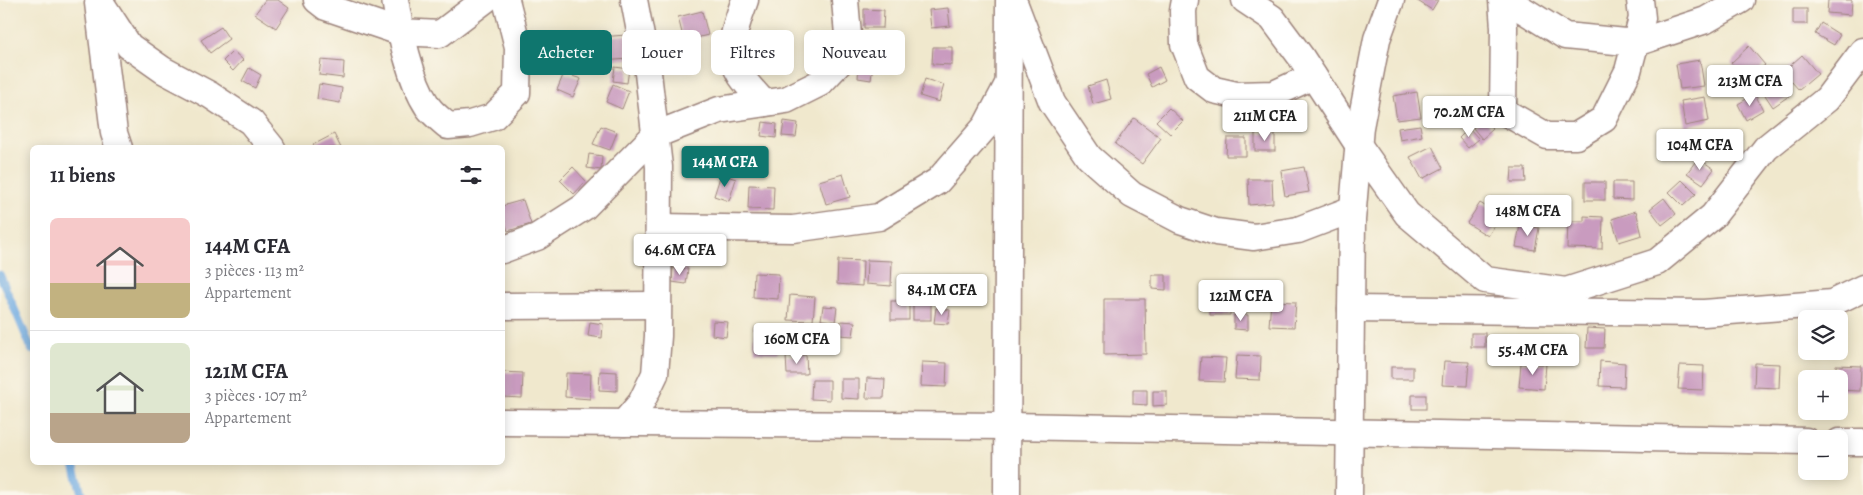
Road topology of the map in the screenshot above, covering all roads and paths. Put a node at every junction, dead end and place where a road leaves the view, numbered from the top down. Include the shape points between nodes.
1 (98, 0) edge
2 (317, 0) edge
3 (394, 0) edge
4 (484, 0) edge
5 (506, 0) edge
6 (634, 0) edge
7 (745, 0) edge
8 (845, 0) edge
9 (1011, 0) edge
10 (1185, 0) edge
11 (1244, 0) edge
12 (1391, 0) edge
13 (1502, 0) edge
14 (1507, 0) edge
15 (1640, 0) edge
16 (1741, 0) edge
17 (400, 32) junction
18 (1636, 43) junction
19 (1863, 51) edge
20 (1313, 76) junction
21 (1009, 83) junction
22 (764, 103) junction
23 (656, 135) junction
24 (118, 145) edge
25 (270, 145) edge
26 (1359, 146) junction
27 (1353, 209) junction
28 (659, 227) junction
29 (505, 249) edge
30 (1863, 288) edge
31 (658, 305) junction
32 (505, 306) edge
33 (1351, 308) junction
34 (505, 422) edge
35 (624, 423) junction
36 (1008, 426) junction
37 (1350, 432) junction
38 (1798, 441) edge
39 (1848, 442) edge
40 (1863, 442) edge
41 (1007, 495) edge
42 (1349, 495) edge

1 - 24 street
1 - 25 street via 129,46 251,122
2 - 17 street via 326,7
3 - 17 street
4 - 17 street via 440,34
5 - 17 street via 518,48 517,93 493,117 470,124 448,126 429,108 418,89
6 - 23 street
7 - 22 street via 735,29 733,52 740,74
8 - 22 street via 848,35 839,63 820,82 786,100
9 - 21 street
9 - 27 street via 1052,102 1089,158 1132,195 1189,223 1216,232 1254,237 1298,230
10 - 20 street via 1184,44 1197,77 1214,90 1236,95 1274,94
11 - 20 street via 1272,18
12 - 26 street via 1377,39
13 - 18 street via 1503,111 1547,136 1576,136 1604,119 1628,71
14 - 18 street via 1565,36
15 - 18 street via 1642,18
16 - 18 street via 1706,20
19 - 26 street via 1827,99 1766,148 1713,216 1657,262 1566,291 1485,280 1407,214
20 - 26 street
21 - 28 street via 986,126 938,181 879,217 793,229
21 - 36 street
22 - 23 street via 719,110
23 - 28 street
23 - 29 street via 584,207 538,237
26 - 27 street
27 - 33 street
28 - 31 street
30 - 33 street via 1832,303 1704,313
31 - 32 street
31 - 35 street via 655,374 641,404
33 - 37 street
34 - 35 street
35 - 36 street
36 - 37 street
36 - 41 street
37 - 38 street
37 - 42 street
39 - 40 street

